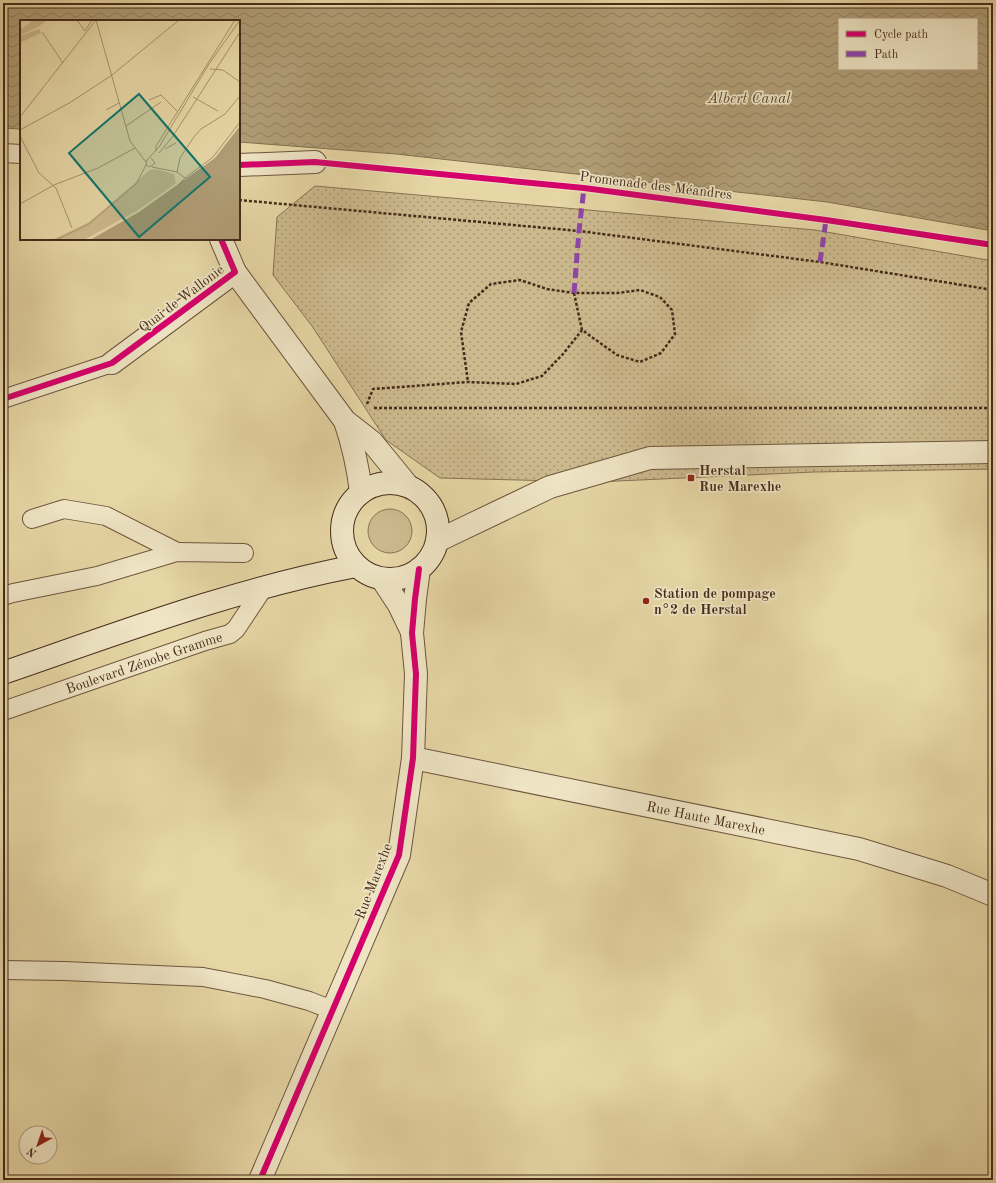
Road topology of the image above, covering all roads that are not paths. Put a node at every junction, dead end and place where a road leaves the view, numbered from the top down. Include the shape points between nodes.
1 (3, 153) edge
2 (20, 154) edge
3 (315, 162) dead end
4 (240, 165) edge
5 (221, 240) edge
6 (235, 272) junction
7 (112, 363) joint
8 (3, 399) edge
9 (346, 421) junction
10 (993, 452) edge
11 (408, 486) junction
12 (361, 492) junction
13 (32, 518) dead end
14 (438, 541) junction
15 (177, 552) junction
16 (244, 553) dead end
17 (356, 566) junction
18 (419, 570) junction
19 (382, 578) junction
20 (264, 587) junction
21 (3, 596) edge
22 (412, 633) junction
23 (3, 673) edge
24 (3, 711) edge
25 (413, 758) junction
26 (993, 895) edge
27 (3, 970) edge
28 (332, 1010) junction
29 (260, 1180) edge

1 - 2 lane
3 - 4 street
5 - 6 street, Quai de Wallonie
6 - 7 street, Quai de Wallonie
6 - 9 street, Quai de Wallonie
7 - 8 lane
9 - 11 street, Quai de Wallonie via 372,442
9 - 12 street, Quai de Wallonie via 359,469
10 - 14 street via 650,458 550,487
11 - 12 street via 397,483 376,484
11 - 14 street via 424,496 434,510 438,524
12 - 17 street via 348,506 342,522 341,536 346,552
13 - 15 lane via 64,509 106,516
14 - 18 street via 426,564
15 - 16 lane
15 - 21 lane via 97,576
17 - 19 street via 370,575
17 - 20 street
18 - 19 street via 399,579
18 - 22 street, Rue Marexhe
19 - 22 street, Rue Marexhe via 400,606
20 - 23 street via 211,602
20 - 24 lane, Boulevard Zénobe Gramme via 230,634
22 - 25 street, Rue Marexhe via 416,674
25 - 26 street, Rue Haute Marexhe via 859,849 947,876
25 - 28 street, Rue Marexhe via 399,855
27 - 28 lane via 203,977 265,988
28 - 29 street, Rue Marexhe

